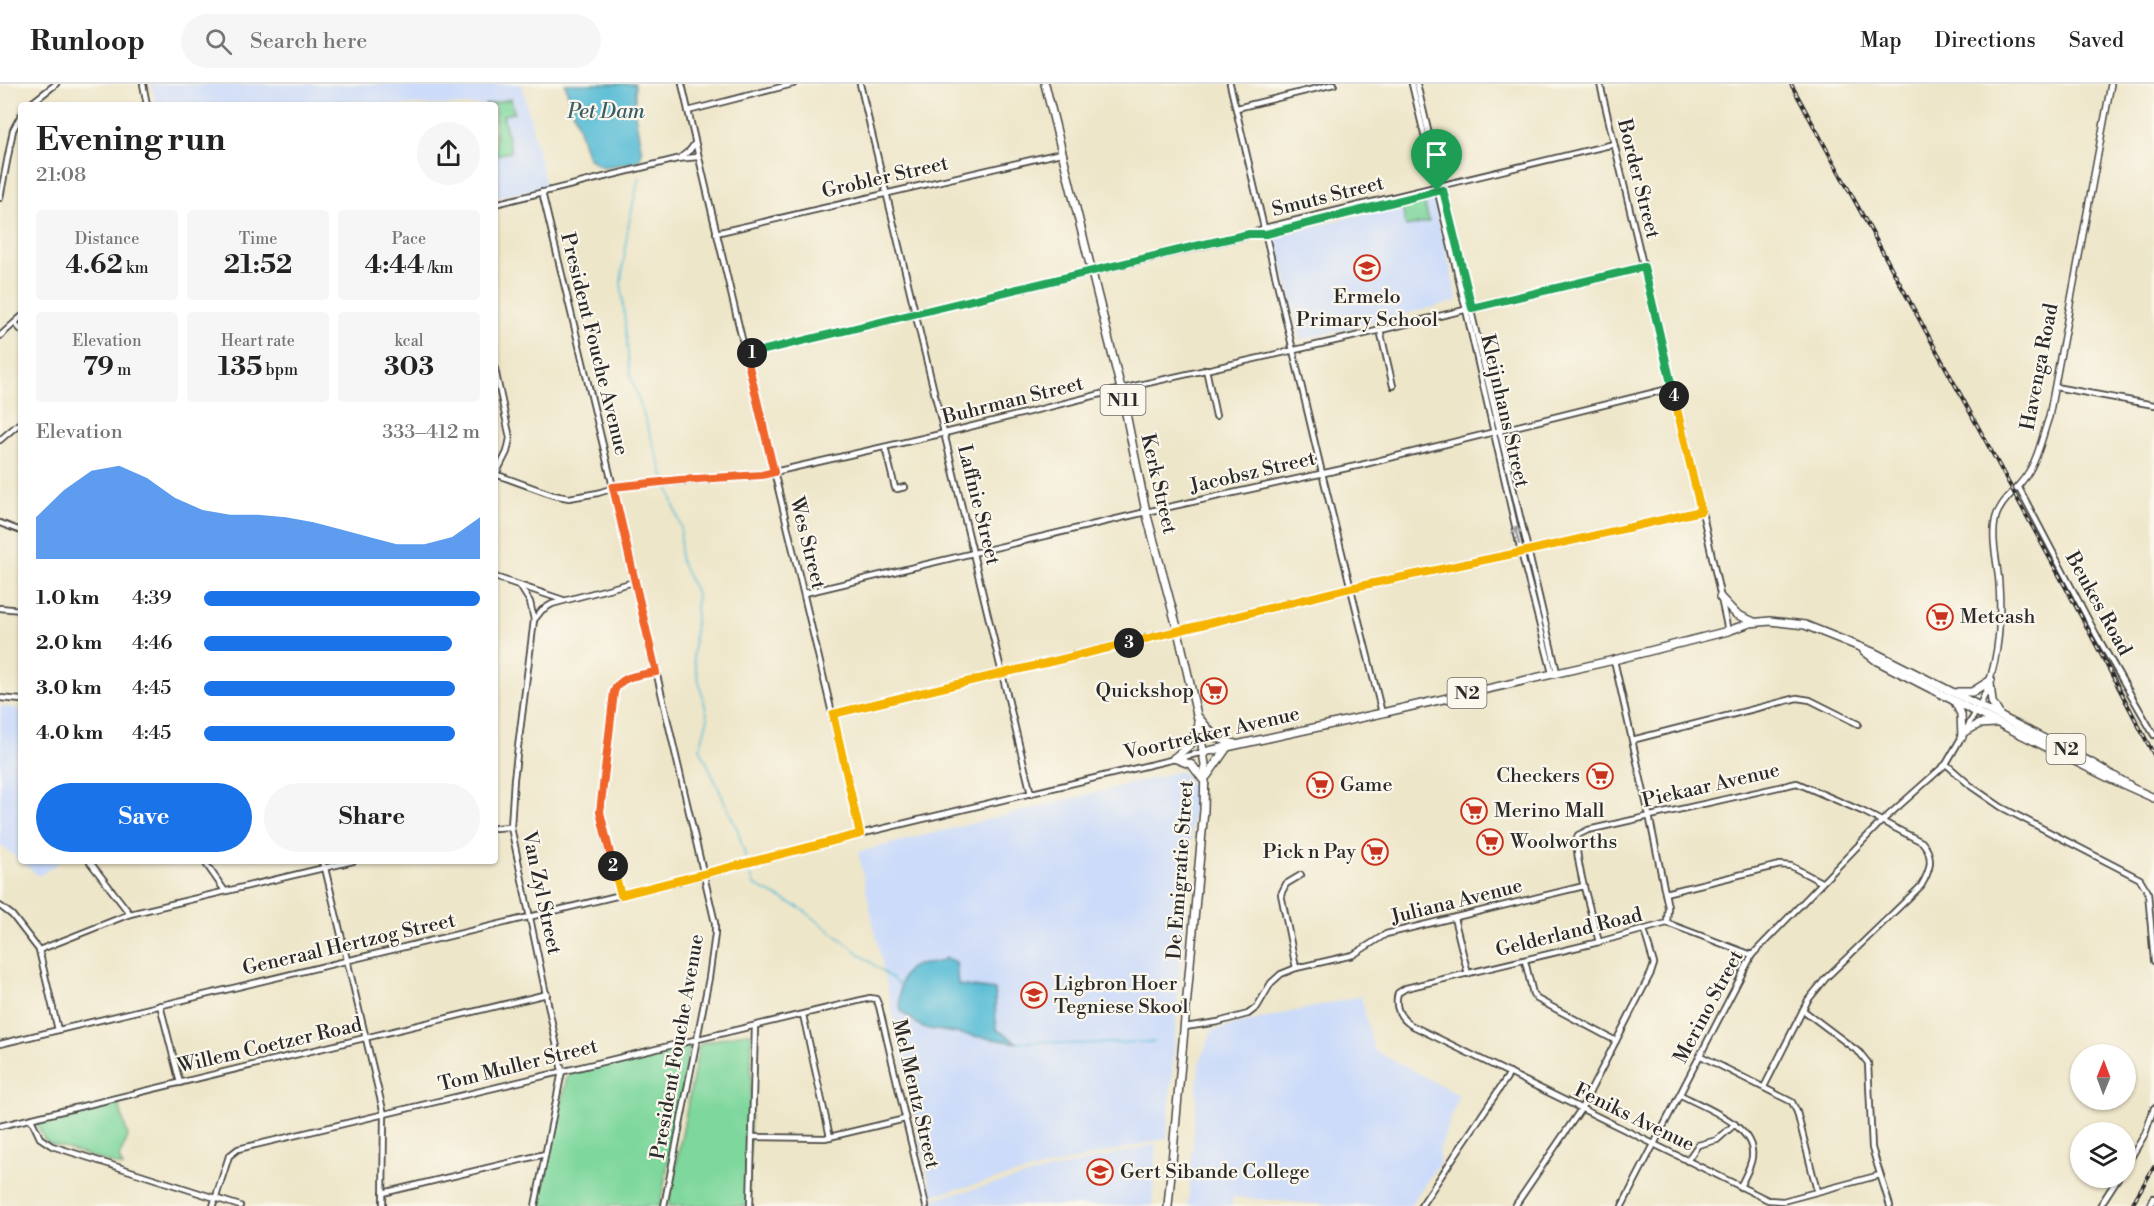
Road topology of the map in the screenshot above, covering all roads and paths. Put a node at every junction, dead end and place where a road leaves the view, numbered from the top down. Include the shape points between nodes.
1 (56, 84) edge
2 (143, 84) edge
3 (682, 84) edge
4 (793, 84) edge
5 (860, 84) edge
6 (1045, 84) edge
7 (1230, 84) edge
8 (1334, 84) edge
9 (1412, 84) edge
10 (1417, 84) edge
11 (1600, 84) edge
12 (2111, 84) edge
13 (781, 85) edge
14 (33, 102) edge
15 (146, 102) edge
16 (1237, 108) junction
17 (688, 111) junction
18 (18, 121) edge
19 (696, 143) junction
20 (1614, 144) junction
21 (1061, 153) junction
22 (698, 157) junction
23 (677, 159) junction
24 (1439, 188) junction
25 (542, 192) junction
26 (885, 193) junction
27 (0, 198) edge
28 (498, 203) edge
29 (1264, 228) junction
30 (716, 233) junction
31 (1249, 234) junction
32 (1266, 234) junction
33 (1644, 267) junction
34 (1090, 272) junction
35 (1469, 309) junction
36 (915, 314) junction
37 (18, 320) edge
38 (15, 323) junction
39 (18, 326) edge
40 (1380, 330) junction
41 (0, 336) edge
42 (1293, 350) junction
43 (746, 354) junction
44 (1206, 369) junction
45 (498, 383) edge
46 (1393, 386) dead end
47 (2055, 387) junction
48 (1672, 388) junction
49 (1121, 389) junction
50 (2154, 405) edge
51 (1216, 416) dead end
52 (18, 425) edge
53 (1497, 431) junction
54 (945, 433) junction
55 (0, 440) edge
56 (885, 447) junction
57 (498, 470) edge
58 (774, 472) junction
59 (1322, 473) junction
60 (498, 475) edge
61 (2018, 486) junction
62 (613, 487) junction
63 (905, 487) dead end
64 (1701, 511) junction
65 (1146, 512) junction
66 (0, 523) edge
67 (18, 530) edge
68 (1527, 551) junction
69 (974, 552) junction
70 (1521, 552) junction
71 (498, 578) edge
72 (634, 582) junction
73 (520, 586) junction
74 (1350, 588) junction
75 (805, 593) junction
76 (1720, 597) junction
77 (563, 600) junction
78 (0, 608) edge
79 (18, 610) edge
80 (534, 620) junction
81 (1755, 622) junction
82 (1178, 631) junction
83 (1728, 631) junction
84 (1862, 649) junction
85 (1614, 660) junction
86 (656, 672) junction
87 (1003, 673) junction
88 (1555, 673) junction
89 (1990, 682) junction
90 (1952, 692) junction
91 (0, 698) edge
92 (18, 700) edge
93 (1954, 701) junction
94 (1978, 709) junction
95 (1382, 713) junction
96 (833, 714) junction
97 (1198, 720) junction
98 (1999, 720) junction
99 (1858, 724) dead end
100 (1964, 735) junction
101 (2154, 735) edge
102 (1632, 740) junction
103 (1237, 745) junction
104 (1227, 746) junction
105 (1204, 752) junction
106 (1174, 758) junction
107 (1946, 764) junction
108 (1205, 780) junction
109 (1031, 794) junction
110 (2154, 798) edge
111 (1649, 815) junction
112 (1882, 821) junction
113 (511, 827) junction
114 (498, 828) edge
115 (860, 834) junction
116 (91, 864) edge
117 (206, 864) edge
118 (323, 864) edge
119 (341, 864) edge
120 (325, 868) junction
121 (704, 875) junction
122 (1301, 875) dead end
123 (1821, 882) junction
124 (1584, 886) junction
125 (225, 891) junction
126 (1665, 893) junction
127 (621, 895) junction
128 (0, 906) edge
129 (130, 914) junction
130 (531, 916) junction
131 (1454, 918) junction
132 (1667, 923) junction
133 (1644, 930) junction
134 (1599, 942) junction
135 (39, 950) junction
136 (1752, 955) junction
137 (348, 960) junction
138 (1525, 961) junction
139 (2154, 962) edge
140 (1296, 968) junction
141 (1467, 974) junction
142 (547, 994) junction
143 (867, 998) joint
144 (1396, 1000) joint
145 (160, 1005) junction
146 (1803, 1010) junction
147 (803, 1015) junction
148 (755, 1026) junction
149 (1185, 1027) junction
150 (58, 1030) junction
151 (697, 1038) junction
152 (366, 1039) junction
153 (1616, 1041) junction
154 (0, 1044) edge
155 (1701, 1056) junction
156 (562, 1071) junction
157 (1510, 1073) junction
158 (180, 1083) junction
159 (1764, 1087) junction
160 (1681, 1095) junction
161 (2154, 1108) edge
162 (1581, 1109) junction
163 (384, 1114) junction
164 (31, 1119) junction
165 (905, 1119) junction
166 (1735, 1124) junction
167 (0, 1126) edge
168 (752, 1137) junction
169 (830, 1137) junction
170 (1654, 1145) junction
171 (2136, 1149) edge
172 (545, 1154) junction
173 (1687, 1161) junction
174 (1880, 1175) junction
175 (1740, 1187) junction
176 (2112, 1188) edge
177 (1817, 1191) junction
178 (384, 1193) junction
179 (216, 1198) junction
180 (2154, 1198) edge
181 (213, 1206) edge
182 (240, 1206) edge
183 (383, 1206) edge
184 (535, 1206) edge
185 (664, 1206) edge
186 (750, 1206) edge
187 (926, 1206) edge
188 (1168, 1206) edge
189 (1421, 1206) edge
190 (1515, 1206) edge
191 (1622, 1206) edge
192 (1890, 1206) edge
193 (2100, 1206) edge
194 (2150, 1206) edge

1 - 14 street
2 - 15 street
3 - 17 street, Wes Street
4 - 13 street
5 - 26 street, Laffnie Street
6 - 21 highway, Kerk Street / N11
7 - 16 street
8 - 16 street
9 - 24 street, Kleijnhans Street
10 - 24 street, Kleijnhans Street
11 - 20 street, Border Street
12 - 47 street, Havenga Road
13 - 17 street
16 - 29 street
17 - 19 street, Wes Street
18 - 27 street
19 - 22 street, Wes Street
19 - 23 street
20 - 24 street, Smuts Street
20 - 33 street, Border Street
21 - 26 street, Grobler Street
21 - 34 highway, Kerk Street / N11
22 - 23 street
22 - 30 street, Wes Street
23 - 25 street
24 - 29 street, Smuts Street
24 - 32 street, Smuts Street
24 - 35 street, Kleijnhans Street
25 - 28 street
25 - 62 street, President Fouche Avenue
26 - 30 street, Grobler Street
26 - 36 street, Laffnie Street
29 - 31 street, Smuts Street
29 - 32 street
30 - 43 street, Wes Street
31 - 32 street, Smuts Street
31 - 34 street, Smuts Street
32 - 42 street
33 - 35 street, Buhrman Street
33 - 48 street, Border Street
34 - 36 street, Smuts Street
34 - 49 highway, Kerk Street / N11
35 - 40 street, Buhrman Street
35 - 53 street, Kleijnhans Street
36 - 43 street, Smuts Street
36 - 54 street, Laffnie Street
37 - 38 street
38 - 39 street
38 - 41 street
40 - 42 street, Buhrman Street
40 - 46 street
42 - 44 street, Buhrman Street
42 - 59 street
43 - 58 street, Wes Street
44 - 49 street, Buhrman Street
44 - 51 street
45 - 57 street via 510,438
47 - 50 street
47 - 61 street, Havenga Road via 2036,456
48 - 53 street, Jacobsz Street
48 - 64 street, Border Street
49 - 54 street, Buhrman Street
49 - 65 highway, Kerk Street / N11
52 - 55 street
53 - 59 street, Jacobsz Street
53 - 68 street, Kleijnhans Street
70 -> 53 street, Kleijnhans Street
54 - 56 street, Buhrman Street
54 - 69 street, Laffnie Street
56 - 58 street, Buhrman Street
56 - 63 street via 895,488
58 - 62 street, Buhrman Street
58 - 75 street, Wes Street
59 - 65 street, Jacobsz Street
59 - 74 street
60 - 62 street, Buhrman Street via 569,498
61 - 89 street, Havenga Road via 2000,507 1994,523 1999,585 1998,650
61 - 101 street, Beukes Road
62 - 72 street, President Fouche Avenue
64 - 68 street
64 - 76 street, Border Street
65 - 69 street, Jacobsz Street
65 - 82 highway, Kerk Street / N11
66 - 67 street
68 - 70 street
68 - 88 street, Kleijnhans Street
69 - 75 street, Jacobsz Street
69 - 87 street, Laffnie Street
70 - 74 street
70 - 88 street, Kleijnhans Street
71 - 73 street
72 - 77 street
72 - 86 street, President Fouche Avenue
73 - 77 street
73 - 80 street via 530,602
74 - 82 street
74 - 95 street
75 - 96 street, Wes Street
76 - 81 highway via 1732,611
76 - 83 street, Border Street
77 - 80 street via 546,607
78 - 79 street
80 - 113 street, Van Zyl Street
81 - 83 highway, N2
81 - 84 highway, N2 via 1805,625
82 - 87 street
82 - 97 highway, Kerk Street / N11
83 - 85 highway, Voortrekker Avenue / N2
84 - 90 highway, N2
84 - 93 highway, N2 via 1877,661
85 - 88 highway, Voortrekker Avenue / N2
85 - 102 street
86 - 121 street, President Fouche Avenue
86 - 127 street via 622,680 614,692 600,812
87 - 96 street
87 - 109 street, Laffnie Street
88 - 95 highway, Voortrekker Avenue / N2
89 - 90 highway via 1972,692
89 - 94 street, Havenga Road
89 - 98 highway
90 - 94 highway, N2
91 - 92 street
93 - 94 highway, N2
93 - 100 highway via 1961,714
94 - 98 highway, N2
94 - 100 street, Havenga Road
95 - 103 highway, Voortrekker Avenue / N2
96 - 115 street, Wes Street
97 - 103 highway via 1215,737
97 - 105 highway, Kerk Street / N11
97 - 106 highway via 1191,744
98 - 100 highway via 1979,724
98 - 110 highway, N2
99 - 102 street via 1801,698
100 - 107 street, Havenga Road
102 - 111 street
103 - 104 highway, Voortrekker Avenue / N2
104 - 105 highway, Voortrekker Avenue / N2
104 - 108 highway
105 - 106 street, Voortrekker Avenue
105 - 108 highway, De Emigratie Street / N11
106 - 108 highway via 1192,765
106 - 109 street, Voortrekker Avenue
107 - 112 street, Havenga Road
107 - 139 street via 2001,807 2140,879 2148,892
108 - 149 highway, De Emigratie Street / N11
109 - 115 street, Voortrekker Avenue
111 - 112 street, Piekaar Avenue via 1797,783
111 - 124 street, Piekaar Avenue via 1578,835
111 - 126 street
112 - 123 street, Merino Street
112 - 146 street, Piekaar Avenue via 1927,848 1929,872 1921,886 1826,978
113 - 114 street
113 - 130 street, Van Zyl Street
115 - 121 street, Voortrekker Avenue
116 - 129 street
117 - 125 street
118 - 120 street
119 - 120 street
120 - 125 street
120 - 137 street
121 - 127 street, Generaal Hertzog Street
121 - 151 street, President Fouche Avenue via 715,934
122 - 140 street via 1284,886 1281,897
123 - 126 street via 1791,866 1780,865
123 - 136 street, Merino Street
124 - 131 street, Juliana Avenue
124 - 134 street
125 - 129 street
126 - 132 street
127 - 130 street, Generaal Hertzog Street
128 - 135 street via 12,915
129 - 135 street
130 - 137 street, Generaal Hertzog Street
130 - 142 street, Van Zyl Street
131 - 140 street, Juliana Avenue via 1392,932 1353,955
131 - 141 street
132 - 133 street, Gelderland Road
132 - 136 street, Gelderland Road
133 - 134 street, Gelderland Road
133 - 153 street via 1654,967
134 - 138 street, Gelderland Road
135 - 150 street
136 - 155 street, Merino Street
137 - 145 street, Generaal Hertzog Street
137 - 152 street
138 - 141 street, Gelderland Road
138 - 153 street via 1533,994 1538,999
140 - 149 street, Juliana Avenue via 1275,978 1248,1014
141 - 144 street, Gelderland Road via 1406,988
142 - 152 street, Willem Coetzer Road
142 - 156 street, Van Zyl Street
143 - 147 street, Tom Muller Street
143 - 165 street, Mel Mentz Street via 878,1001
144 - 157 street, Feniks Avenue via 1399,1013 1408,1023
145 - 150 street, Generaal Hertzog Street
145 - 158 street
146 - 159 street
146 - 174 street via 1868,1063 1871,1143
147 - 148 street, Tom Muller Street
147 - 169 street
148 - 151 street, Tom Muller Street
148 - 168 street
149 - 188 highway, De Emigratie Street / N11
150 - 154 street, Generaal Hertzog Street
151 - 156 street, Tom Muller Street
151 - 185 street, President Fouche Avenue
152 - 158 street, Willem Coetzer Road
152 - 163 street
153 - 162 street
155 - 159 street
155 - 160 street, Merino Street
156 - 163 street, Tom Muller Street
156 - 172 street, Van Zyl Street
157 - 162 street, Feniks Avenue
157 - 189 street
158 - 164 street, Willem Coetzer Road
159 - 177 street via 1789,1099 1796,1108
160 - 166 street
160 - 170 street, Merino Street
161 - 171 street
162 - 170 street, Feniks Avenue
162 - 190 street
163 - 178 street
163 - 179 street, Tom Muller Street via 233,1151
164 - 167 street, Willem Coetzer Road
164 - 179 street via 40,1138 52,1146
165 - 169 street
165 - 187 street, Mel Mentz Street
166 - 173 street via 1717,1140 1698,1145
166 - 175 street via 1752,1152
168 - 169 street
168 - 186 street
170 - 173 street, Feniks Avenue
170 - 191 street, Merino Street
172 - 178 street
172 - 184 street, Van Zyl Street
173 - 175 street, Feniks Avenue
174 - 177 street, Feniks Avenue
174 - 192 street
175 - 177 street, Feniks Avenue via 1772,1202
176 - 193 street
178 - 183 street
179 - 181 street, Tom Muller Street
179 - 182 street
180 - 194 street

